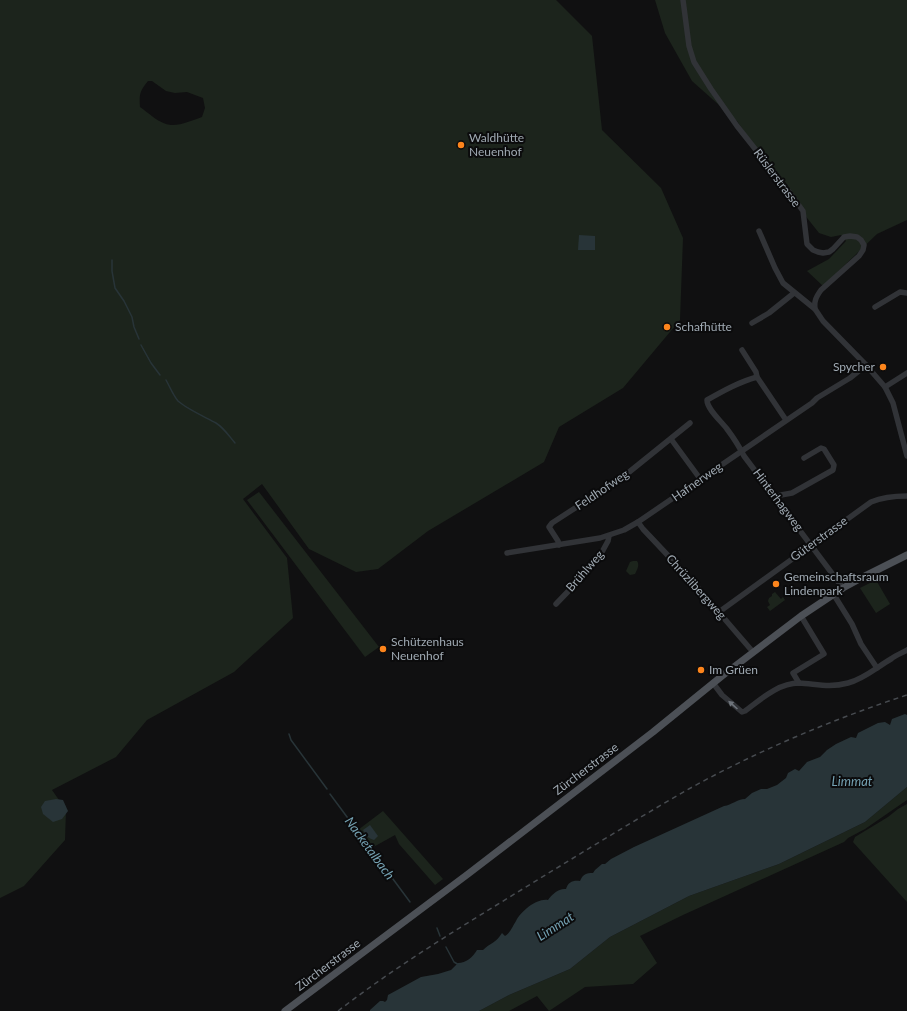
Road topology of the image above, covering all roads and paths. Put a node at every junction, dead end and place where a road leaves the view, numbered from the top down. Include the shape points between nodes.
1 (683, 0) edge
2 (759, 231) dead end
3 (794, 293) junction
4 (907, 293) edge
5 (875, 307) dead end
6 (815, 309) junction
7 (752, 322) dead end
8 (742, 350) dead end
9 (866, 364) junction
10 (907, 373) edge
11 (757, 377) junction
12 (885, 387) junction
13 (786, 420) junction
14 (690, 423) dead end
15 (671, 439) junction
16 (742, 451) junction
17 (907, 456) edge
18 (804, 458) dead end
19 (700, 480) junction
20 (907, 496) edge
21 (776, 497) junction
22 (638, 522) junction
23 (608, 536) junction
24 (559, 545) junction
25 (811, 545) junction
26 (507, 553) dead end
27 (907, 555) edge
28 (844, 588) junction
29 (834, 595) junction
30 (556, 604) dead end
31 (719, 612) junction
32 (802, 616) junction
33 (907, 650) edge
34 (753, 652) junction
35 (877, 668) junction
36 (712, 683) junction
37 (799, 683) junction
38 (285, 1011) edge

1 - 6 street, Rüslerstrasse via 689,46 694,62 737,126 803,211 807,244 818,252 829,252 844,238 850,236 857,237 864,245 859,256 821,290 816,297
2 - 3 street via 783,283
3 - 6 street
3 - 7 street via 769,313
4 - 5 street via 900,292
6 - 9 street
8 - 11 street
9 - 12 street
9 - 13 street, Hafnerweg via 850,378
10 - 12 street
11 - 13 street
11 - 16 street, Hinterhagweg via 707,400
12 - 17 street via 893,403
13 - 16 street, Hafnerweg
14 - 15 street, Feldhofweg
15 - 19 street
15 - 24 street, Feldhofweg via 623,476 552,523 549,528
16 - 19 street, Hafnerweg
16 - 21 street, Hinterhagweg
18 - 21 street via 821,448 824,449 834,465 833,470 792,493
19 - 22 street, Hafnerweg
20 - 25 street, Güterstrasse via 879,498 870,502
21 - 25 street, Hinterhagweg
22 - 23 street, Hafnerweg
22 - 31 street, Chrüzlibergweg
23 - 24 street, Hafnerweg
23 - 30 street, Brühlweg via 602,552
24 - 26 street, Hafnerweg
25 - 28 street, Hinterhagweg
25 - 31 street, Güterstrasse
27 - 28 main road, Zürcherstrasse
28 - 29 main road, Zürcherstrasse
29 - 32 main road, Zürcherstrasse
29 - 35 street
31 - 34 street, Chrüzlibergweg
32 - 34 main road, Zürcherstrasse
32 - 37 street via 824,654 793,673
33 - 35 street
34 - 36 main road, Zürcherstrasse
35 - 37 street via 861,678 840,685
37 -> 36 street via 783,686 771,692 742,712
36 - 38 main road, Zürcherstrasse via 653,732

